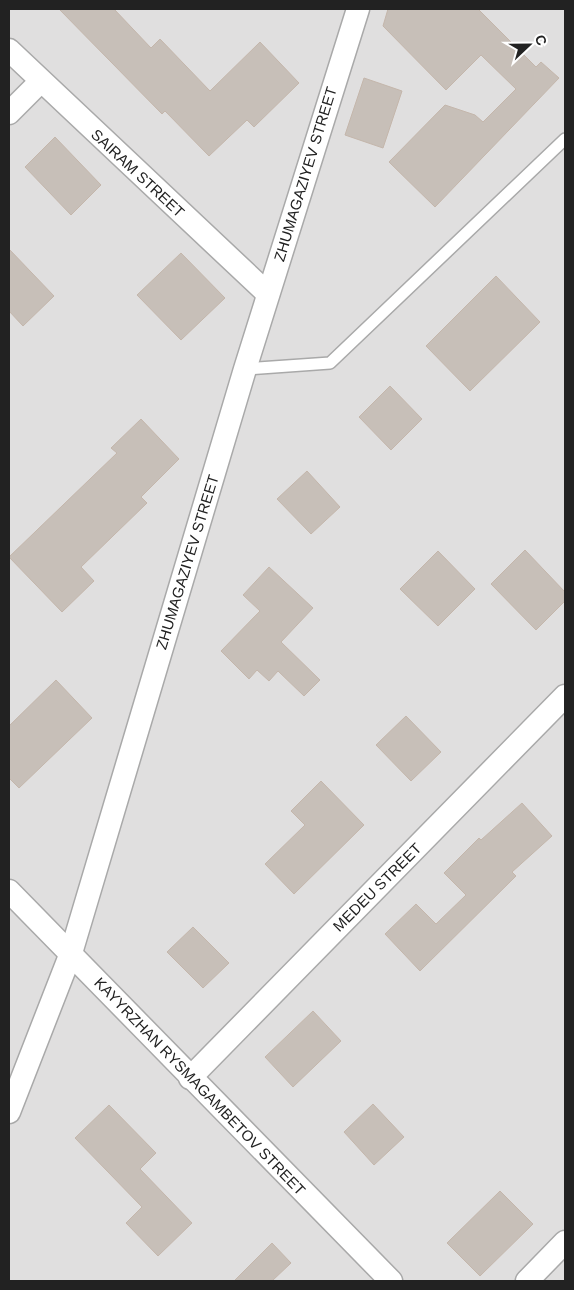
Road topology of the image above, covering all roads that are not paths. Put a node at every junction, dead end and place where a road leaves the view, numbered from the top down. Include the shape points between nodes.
1 (358, 9) edge
2 (9, 50) edge
3 (40, 82) junction
4 (9, 113) edge
5 (565, 139) edge
6 (268, 294) junction
7 (245, 369) junction
8 (565, 696) edge
9 (9, 891) edge
10 (71, 953) junction
11 (190, 1078) junction
12 (9, 1112) edge
13 (565, 1242) edge
14 (391, 1281) edge
15 (527, 1281) edge

1 - 6 street, ZHUMAGAZIYEV STREET
2 - 3 street, SAIRAM STREET
3 - 4 street
3 - 6 street, SAIRAM STREET
5 - 7 lane via 330,363
6 - 7 street, ZHUMAGAZIYEV STREET
7 - 10 street, ZHUMAGAZIYEV STREET
8 - 11 street, MEDEU STREET
9 - 10 street, KAYYRZHAN RYSMAGAMBETOV STREET
10 - 11 street, KAYYRZHAN RYSMAGAMBETOV STREET
10 - 12 street, ZHUMAGAZIYEV STREET
11 - 14 street, KAYYRZHAN RYSMAGAMBETOV STREET
13 - 15 street

